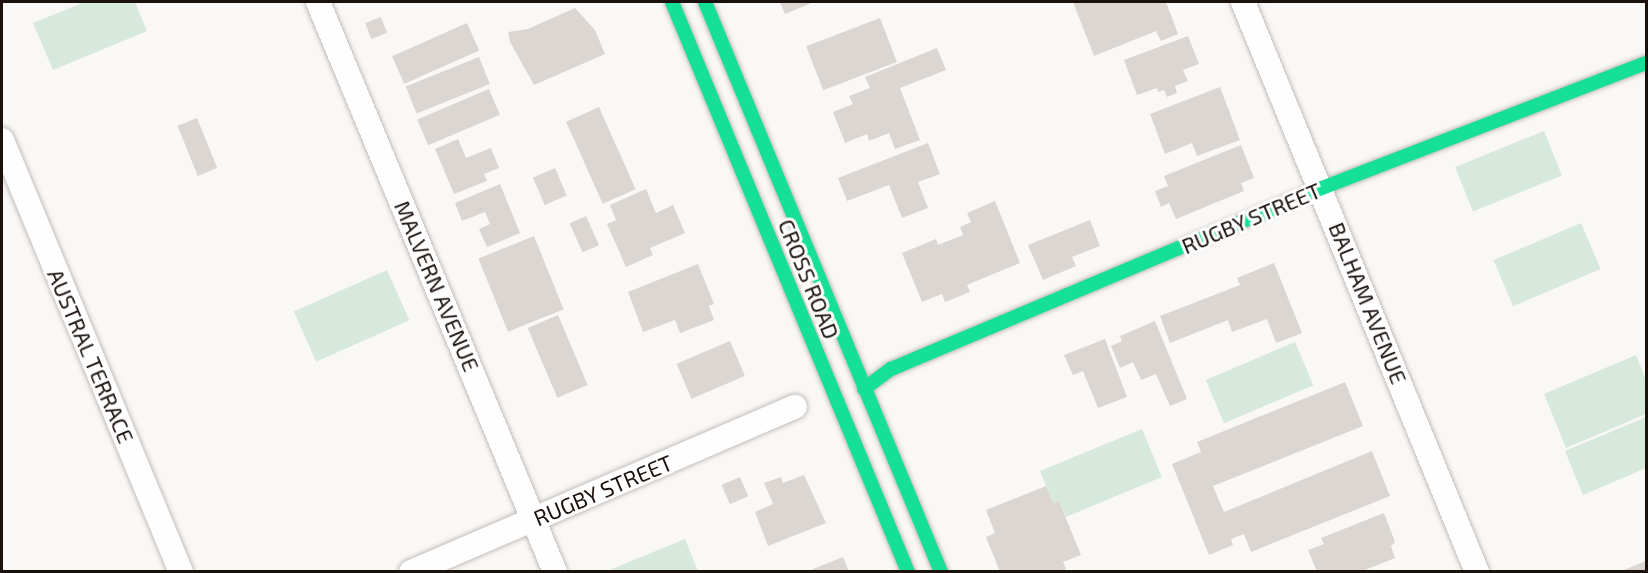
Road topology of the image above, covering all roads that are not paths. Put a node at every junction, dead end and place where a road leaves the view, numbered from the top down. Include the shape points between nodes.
1 (318, 2) edge
2 (672, 2) edge
3 (705, 2) edge
4 (1243, 2) edge
5 (1647, 63) edge
6 (2, 140) edge
7 (1322, 188) junction
8 (864, 389) junction
9 (795, 407) dead end
10 (534, 520) junction
11 (181, 572) edge
12 (411, 572) edge
13 (555, 572) edge
14 (908, 572) edge
15 (941, 572) edge
16 (1477, 572) edge

1 - 10 street, MALVERN AVENUE
2 - 14 main road, CROSS ROAD
3 - 8 main road, CROSS ROAD
4 - 7 street, BALHAM AVENUE
5 - 7 main road, RUGBY STREET
6 - 11 street, AUSTRAL TERRACE
7 - 8 main road, RUGBY STREET via 891,369
7 - 16 street, BALHAM AVENUE
8 - 15 main road, CROSS ROAD
9 - 10 street, RUGBY STREET
10 - 12 street, RUGBY STREET
10 - 13 street, MALVERN AVENUE

